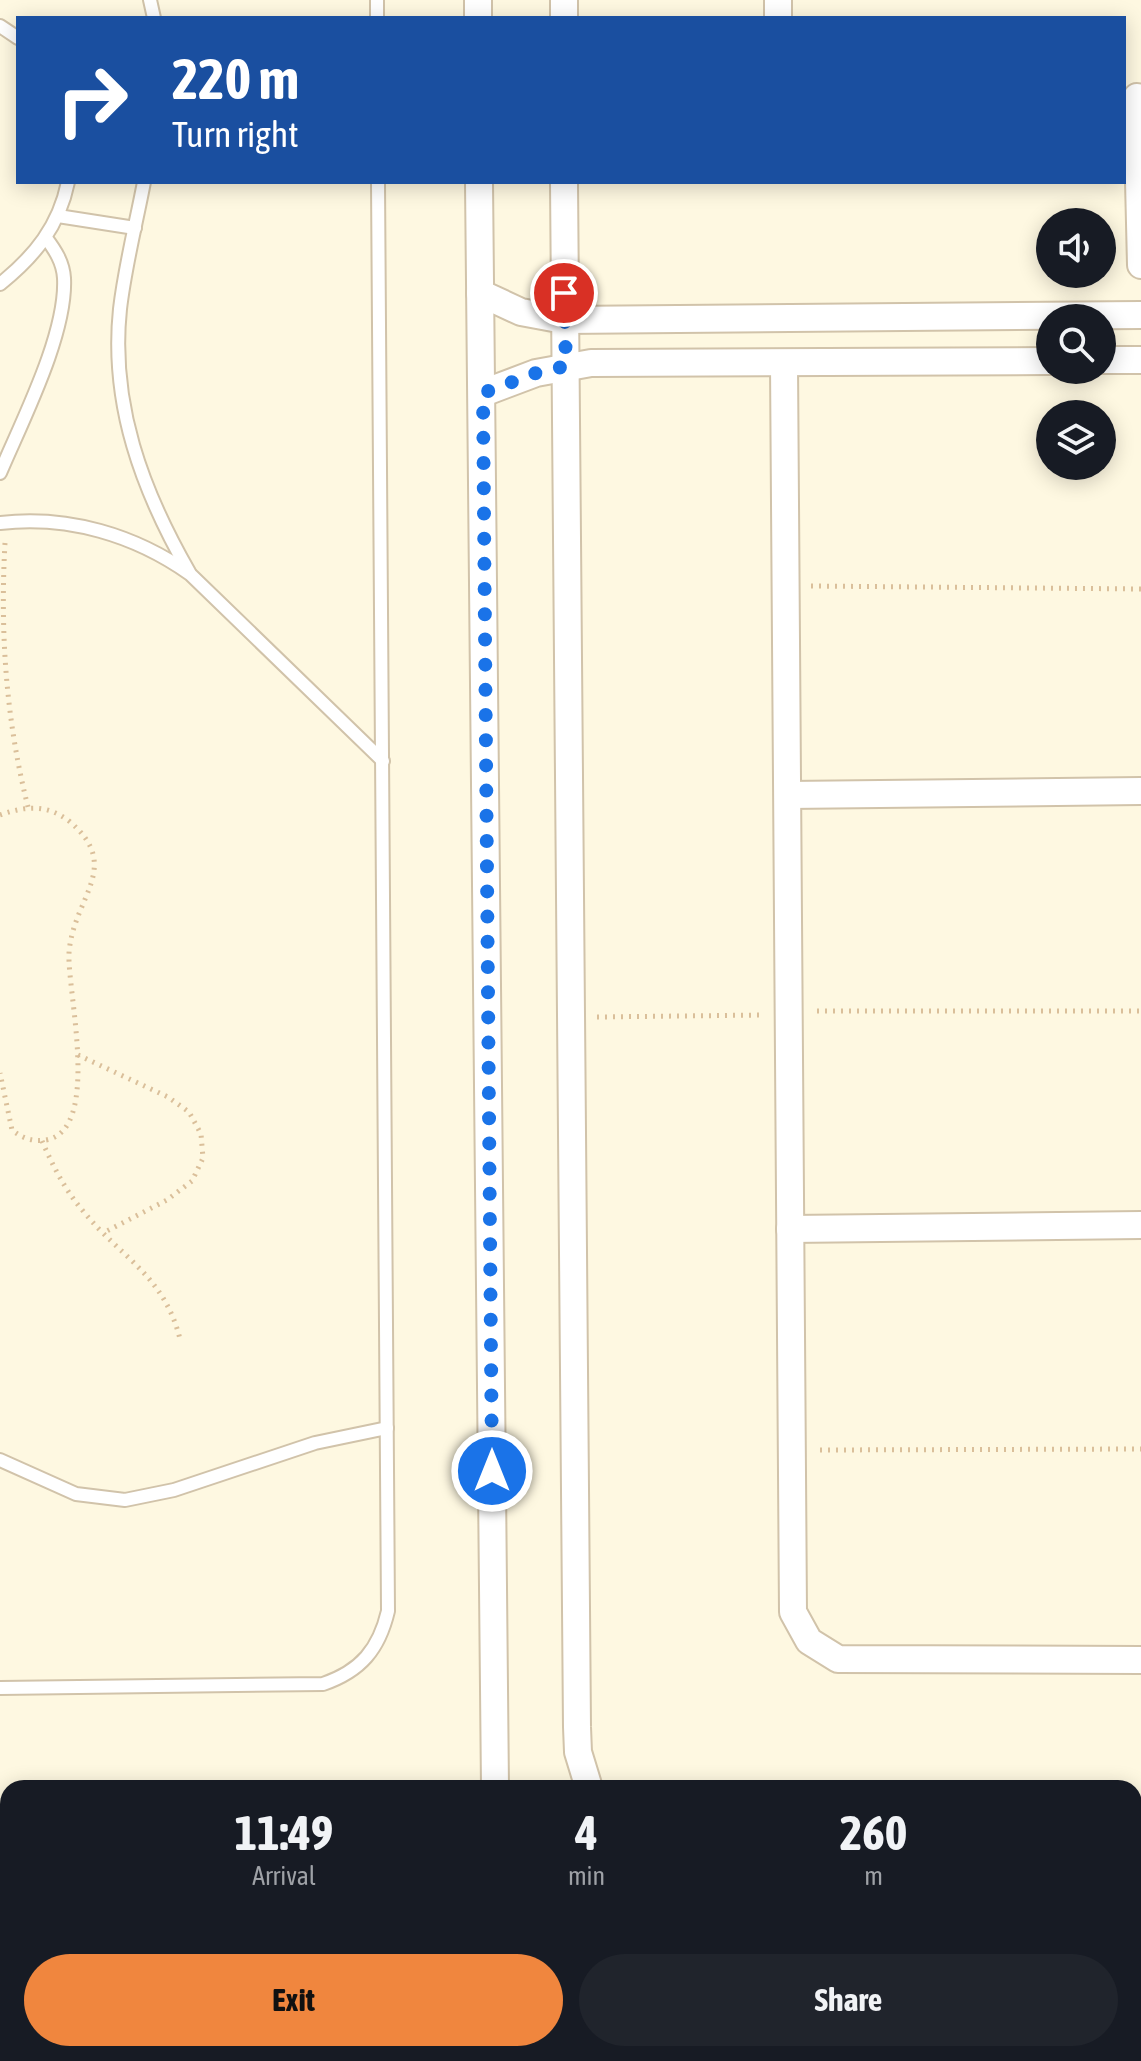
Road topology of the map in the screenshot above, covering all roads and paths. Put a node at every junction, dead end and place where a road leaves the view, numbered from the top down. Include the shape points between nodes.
1 (1134, 97) edge
2 (67, 184) edge
3 (144, 184) edge
4 (378, 184) edge
5 (479, 184) edge
6 (564, 184) edge
7 (58, 216) junction
8 (135, 228) junction
9 (46, 238) junction
10 (1141, 265) edge
11 (0, 284) edge
12 (480, 293) junction
13 (1141, 315) edge
14 (564, 320) junction
15 (1116, 360) edge
16 (1141, 360) edge
17 (1036, 361) edge
18 (784, 364) junction
19 (566, 366) junction
20 (483, 393) junction
21 (0, 473) edge
22 (3, 523) edge
23 (190, 574) junction
24 (786, 586) junction
25 (1141, 589) edge
26 (383, 761) junction
27 (1141, 791) edge
28 (788, 795) junction
29 (28, 807) junction
30 (0, 815) edge
31 (789, 1011) junction
32 (1141, 1011) edge
33 (572, 1017) junction
34 (78, 1055) junction
35 (0, 1073) edge
36 (42, 1141) junction
37 (1141, 1225) edge
38 (790, 1229) junction
39 (103, 1233) junction
40 (180, 1339) dead end
41 (387, 1428) junction
42 (1141, 1449) edge
43 (791, 1450) junction
44 (0, 1460) edge
45 (1141, 1660) edge
46 (0, 1688) edge
47 (495, 1780) edge
48 (587, 1780) edge

1 - 10 street
2 - 7 lane
3 - 8 lane
4 - 26 lane
5 - 12 street
6 - 14 street
7 - 8 lane
7 - 9 lane
8 - 23 lane via 119,320 124,411 142,475
9 - 11 lane
9 - 21 lane via 64,280 57,320 43,371
12 - 14 street via 521,312
12 - 20 street
13 - 14 street
14 - 19 street
15 - 16 street
17 - 18 street
18 - 19 street
18 - 24 street
19 - 20 street
19 - 33 street
20 - 47 street
22 - 23 lane via 66,524 109,533
22 - 29 path via 3,666
23 - 26 lane
24 - 25 path
24 - 28 street
26 - 41 lane
27 - 28 street
28 - 31 street
29 - 30 path
29 - 34 path via 62,816 83,833 95,853 96,873 81,905 69,954
31 - 32 path
31 - 33 path via 753,1016
31 - 38 street
33 - 48 street via 577,1727
34 - 36 path via 73,1115 62,1133
34 - 39 path via 168,1097 189,1112 201,1134 203,1158 192,1181
35 - 36 path via 12,1130
36 - 39 path via 67,1191
37 - 38 street
38 - 43 street
39 - 40 path via 157,1285
41 - 44 lane via 315,1443 174,1490 125,1500 76,1494
41 - 46 lane via 388,1611 374,1650 343,1677 303,1686
42 - 43 path
43 - 45 street via 793,1612 799,1628 822,1652 854,1661

